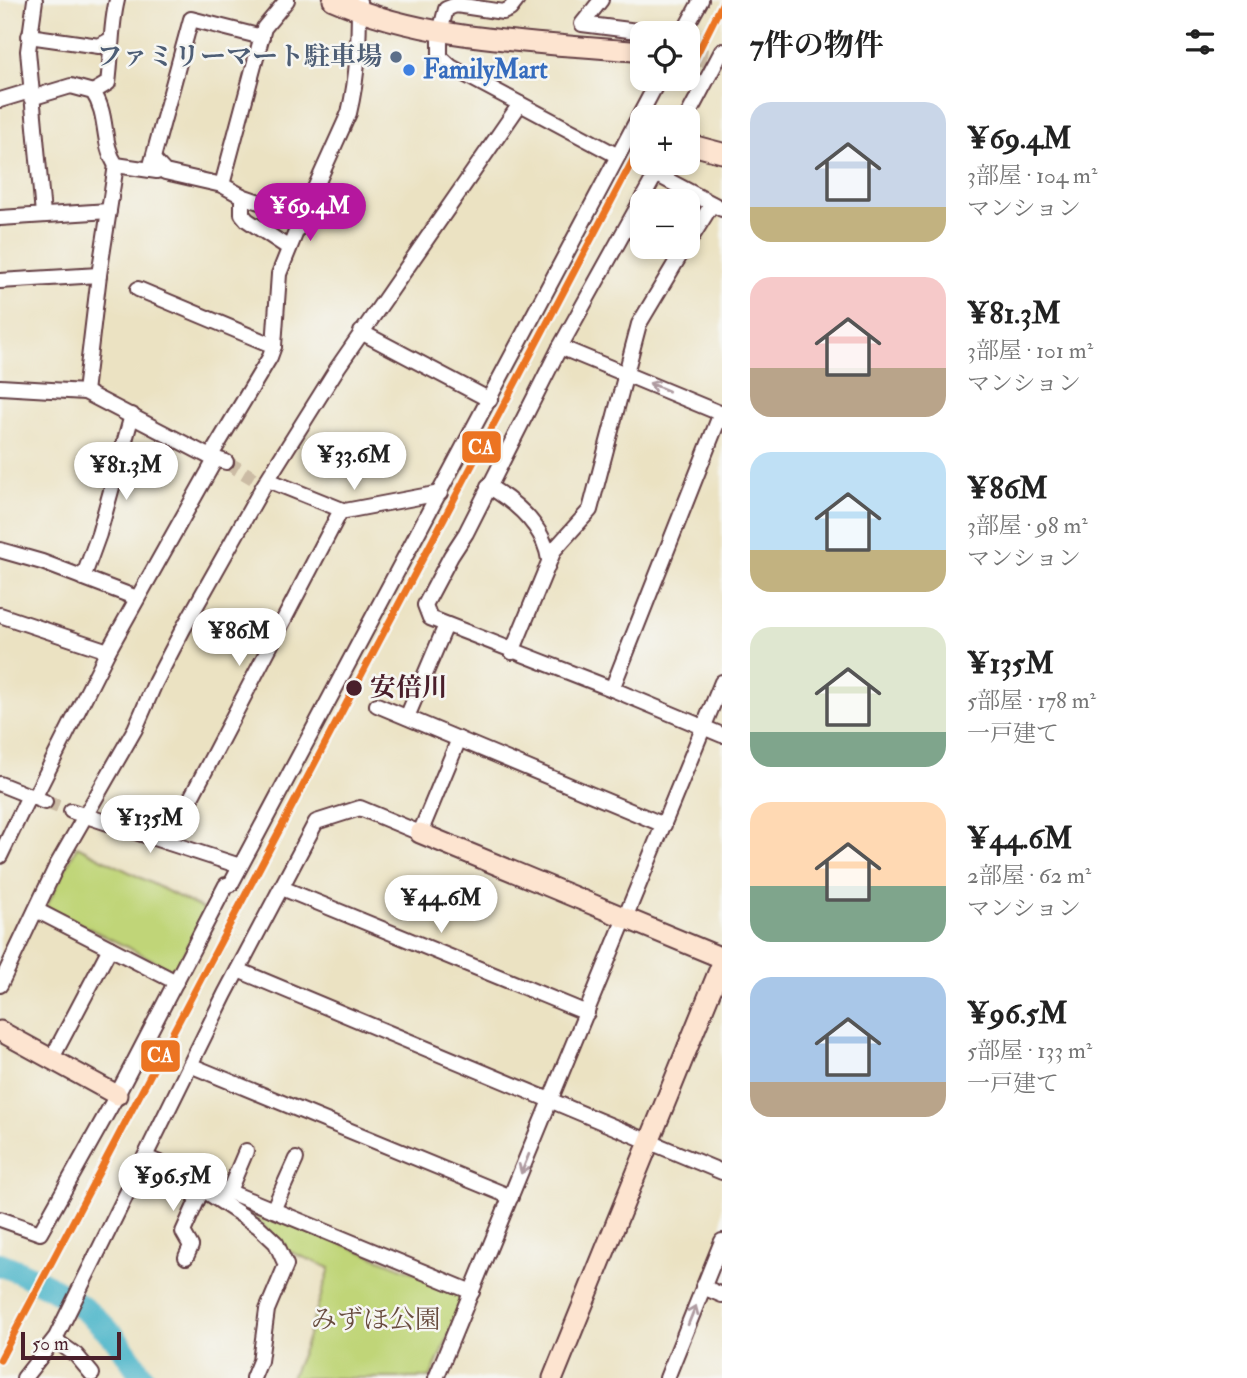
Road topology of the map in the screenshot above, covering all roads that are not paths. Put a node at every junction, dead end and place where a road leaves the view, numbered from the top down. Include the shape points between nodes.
1 (35, 0) edge
2 (117, 0) edge
3 (287, 0) edge
4 (333, 0) edge
5 (517, 0) edge
6 (601, 0) edge
7 (701, 0) edge
8 (359, 6) edge
9 (690, 21) edge
10 (630, 30) edge
11 (440, 32) junction
12 (29, 36) junction
13 (262, 37) junction
14 (110, 40) junction
15 (630, 51) edge
16 (722, 51) edge
17 (705, 83) junction
18 (722, 85) edge
19 (653, 91) edge
20 (93, 92) junction
21 (30, 94) junction
22 (0, 100) edge
23 (520, 104) junction
24 (693, 105) edge
25 (700, 147) edge
26 (722, 153) edge
27 (618, 156) junction
28 (116, 165) junction
29 (156, 167) junction
30 (655, 175) edge
31 (670, 175) edge
32 (222, 185) junction
33 (242, 197) junction
34 (717, 206) edge
35 (108, 211) junction
36 (43, 214) junction
37 (302, 217) junction
38 (0, 218) edge
39 (700, 228) edge
40 (289, 248) junction
41 (678, 259) edge
42 (99, 275) junction
43 (0, 281) edge
44 (138, 289) dead end
45 (361, 332) junction
46 (274, 346) junction
47 (560, 347) junction
48 (626, 374) junction
49 (0, 387) edge
50 (85, 392) junction
51 (490, 400) junction
52 (722, 414) edge
53 (132, 415) junction
54 (217, 460) junction
55 (262, 481) junction
56 (488, 486) junction
57 (440, 493) junction
58 (341, 510) junction
59 (0, 550) edge
60 (550, 561) junction
61 (83, 578) junction
62 (137, 598) junction
63 (0, 615) edge
64 (446, 625) junction
65 (108, 650) junction
66 (512, 652) junction
67 (722, 681) edge
68 (612, 689) junction
69 (377, 705) dead end
70 (407, 717) junction
71 (703, 727) junction
72 (722, 735) edge
73 (459, 739) junction
74 (0, 785) edge
75 (30, 797) junction
76 (45, 802) tunnel mouth
77 (71, 811) tunnel mouth
78 (87, 817) junction
79 (664, 825) junction
80 (420, 833) junction
81 (167, 842) junction
82 (0, 856) edge
83 (240, 866) junction
84 (282, 888) junction
85 (36, 909) junction
86 (626, 919) junction
87 (110, 948) junction
88 (722, 961) edge
89 (238, 970) junction
90 (176, 982) junction
91 (0, 985) edge
92 (587, 1013) junction
93 (0, 1031) edge
94 (51, 1060) junction
95 (190, 1065) junction
96 (117, 1095) junction
97 (551, 1101) junction
98 (650, 1142) junction
99 (246, 1151) dead end
100 (145, 1157) junction
101 (296, 1159) dead end
102 (722, 1172) edge
103 (204, 1185) junction
104 (229, 1191) junction
105 (512, 1197) junction
106 (273, 1210) junction
107 (0, 1219) edge
108 (722, 1241) edge
109 (186, 1257) dead end
110 (703, 1287) junction
111 (472, 1292) junction
112 (722, 1295) edge
113 (56, 1338) junction
114 (92, 1374) dead end
115 (24, 1378) edge
116 (253, 1378) edge
117 (436, 1378) edge
118 (554, 1378) edge
119 (667, 1378) edge

1 - 12 street
2 - 14 street
3 - 13 street
4 - 8 street
5 - 11 street via 503,12 450,6
6 - 10 street via 582,23
7 - 9 street
8 - 11 street
8 - 37 street via 356,82 349,113
11 - 15 street
11 - 23 street via 444,63
12 - 14 street via 99,46
12 - 21 street
13 - 29 street via 191,19
13 - 32 street
14 - 20 street via 108,83
16 - 17 street
17 - 18 street
17 - 24 street
19 - 27 street
20 - 21 street via 71,86
20 - 28 street via 104,115 109,155
21 - 22 street
21 - 36 street
23 - 27 street
23 - 45 street
25 - 26 street
27 - 51 street
28 - 29 street
28 - 35 street
29 - 32 street
30 - 47 street
31 - 34 street
32 - 33 street
33 - 37 street
33 - 40 street via 242,214 247,220
34 - 39 street
35 - 36 street
35 - 42 street
36 - 38 street
37 - 40 street
40 - 46 street via 279,274
41 - 48 street via 639,324
42 - 43 street
42 - 50 street
44 - 46 street
45 - 51 street
45 - 55 street
46 - 54 street
47 - 48 street
47 - 56 street
52 -> 48 street
48 - 60 street via 590,510 554,550
49 - 50 street
50 - 53 street
51 - 57 street
52 - 68 street
53 - 54 street
53 - 61 street
54 - 62 street
55 - 58 street
55 - 78 street
56 - 60 street via 537,528
56 - 64 street via 425,605 430,618
57 - 58 street
57 - 83 street
58 - 81 street
59 - 61 street
60 - 66 street
61 - 62 street
62 - 65 street
63 - 65 street
64 - 66 street
64 - 70 street
65 - 75 street via 36,794
66 - 68 street
67 - 71 street
68 - 71 street
69 - 70 street
70 - 73 street
71 - 72 street
71 - 79 street
73 - 79 street
73 - 80 street
74 - 75 street
75 - 76 street
75 - 82 street
77 - 78 street
78 - 81 street
78 - 85 street
79 - 86 street
80 - 84 street via 360,808 316,822
80 - 86 street
81 - 83 street
83 - 90 street
84 - 89 street
84 - 92 street
85 - 87 street
85 - 91 street
86 - 88 street
86 - 92 street
87 - 90 street
87 - 94 street
88 - 98 street
89 - 95 street
89 - 97 street
90 - 96 street
92 - 97 street
93 - 94 street
94 - 96 street
95 - 100 street
95 - 105 street
96 - 107 street via 40,1233
97 - 98 street
97 -> 105 street
98 - 102 street
98 - 118 street
99 - 104 street
100 - 103 street
100 - 113 street
101 - 106 street
103 - 104 street
103 - 109 street via 183,1232 191,1246
103 - 116 street via 276,1243 286,1265 267,1310
104 - 106 street
105 - 111 street
106 - 111 street
108 - 110 street
110 - 112 street
119 -> 110 street
111 - 117 street
113 - 114 street
113 - 115 street

